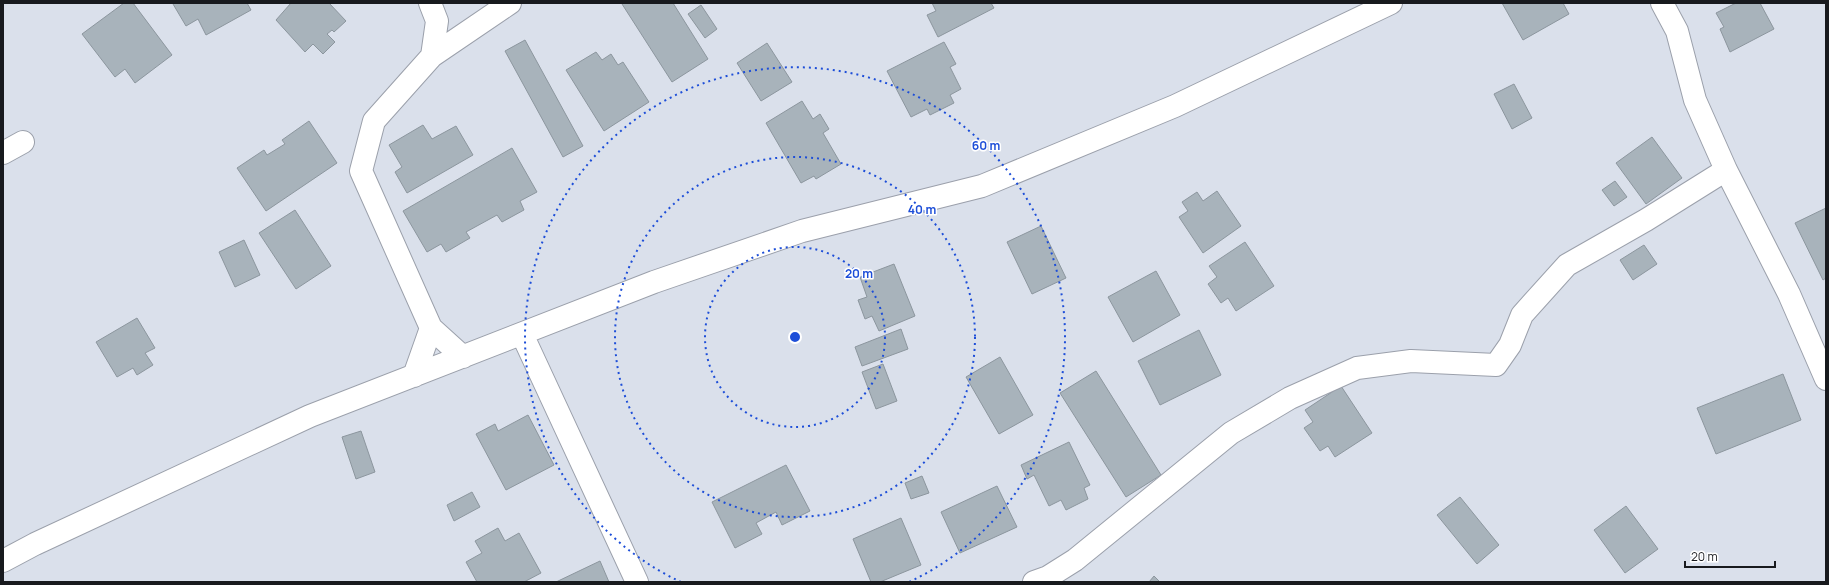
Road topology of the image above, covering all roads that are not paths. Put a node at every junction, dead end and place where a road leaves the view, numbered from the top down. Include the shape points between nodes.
1 (510, 3) edge
2 (1391, 3) edge
3 (1662, 3) edge
4 (433, 12) edge
5 (464, 34) junction
6 (432, 56) junction
7 (23, 142) dead end
8 (3, 152) edge
9 (1726, 170) junction
10 (430, 328) junction
11 (522, 334) junction
12 (463, 356) junction
13 (414, 376) junction
14 (1826, 379) edge
15 (3, 561) edge
16 (637, 582) edge
17 (1034, 582) edge

1 - 5 street
2 - 11 street via 1175,106 982,186 802,231 654,282
3 - 9 street via 1677,31 1695,100
4 - 5 street
4 - 6 street
5 - 6 street
6 - 10 street via 374,121 361,171
7 - 8 street
9 - 14 street via 1789,294
9 - 17 street via 1567,265 1522,315 1510,346 1496,365 1411,361 1357,368 1290,398 1231,433 1076,560
10 - 12 street
10 - 13 street
11 - 12 street
11 - 16 street
12 - 13 street
13 - 15 street via 310,416 42,540

